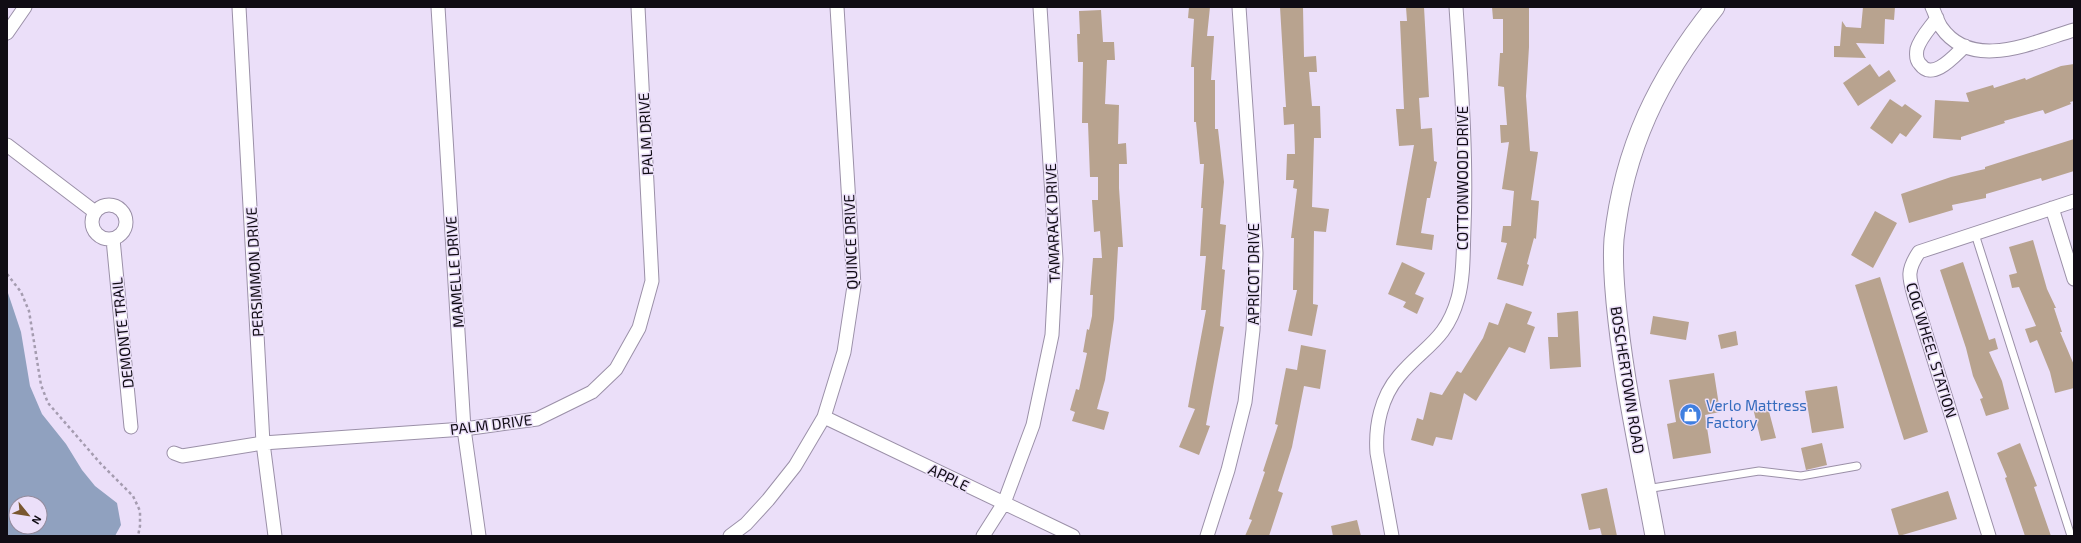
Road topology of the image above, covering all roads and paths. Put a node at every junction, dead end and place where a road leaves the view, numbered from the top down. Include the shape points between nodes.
1 (25, 7) edge
2 (239, 7) edge
3 (438, 7) edge
4 (638, 7) edge
5 (836, 7) edge
6 (1040, 7) edge
7 (1239, 7) edge
8 (1456, 7) edge
9 (1715, 7) edge
10 (1934, 13) edge
11 (2074, 30) edge
12 (7, 33) edge
13 (1965, 46) junction
14 (7, 145) edge
15 (2074, 201) edge
16 (2052, 208) junction
17 (95, 212) junction
18 (1975, 234) junction
19 (113, 239) junction
20 (7, 274) edge
21 (2074, 279) edge
22 (824, 417) junction
23 (132, 427) dead end
24 (464, 429) junction
25 (263, 444) junction
26 (174, 453) dead end
27 (1857, 466) dead end
28 (1646, 489) junction
29 (1004, 504) junction
30 (138, 536) edge
31 (275, 536) edge
32 (479, 536) edge
33 (730, 536) edge
34 (983, 536) edge
35 (1073, 536) edge
36 (1207, 536) edge
37 (1392, 536) edge
38 (1655, 536) edge
39 (1989, 536) edge
40 (2071, 536) edge

1 - 12 street
2 - 25 street, PERSIMMON DRIVE
3 - 24 street, MAMELLE DRIVE
4 - 24 street, PALM DRIVE via 652,281 639,328 616,369 592,392 537,419
5 - 22 street, QUINCE DRIVE via 854,286 844,352
6 - 29 street, TAMARACK DRIVE via 1056,259 1052,335 1033,424
7 - 36 street, APRICOT DRIVE via 1256,253 1253,330 1245,402 1228,470
8 - 37 street, COTTONWOOD DRIVE via 1466,188 1462,274 1458,297 1443,332 1399,376 1386,394 1378,423 1377,453
9 - 28 street, BOSCHERTOWN ROAD via 1660,86 1643,121 1630,157 1614,241 1622,358
10 - 13 street via 1941,27
10 - 13 street via 1917,50 1917,60 1922,66 1930,70 1937,69
11 - 13 street via 2006,51 1982,51
14 - 17 street
15 - 16 street, COG WHEEL STATION
16 - 18 street, COG WHEEL STATION
16 - 21 street
17 - 19 street via 93,229 101,238
17 - 19 street via 105,205 111,205 124,213 127,224 125,229
18 - 39 street, COG WHEEL STATION via 1919,252 1909,271 1909,280
18 - 40 lane
19 - 23 street, DEMONTE TRAIL
20 - 30 path via 21,292 28,311 41,385 48,402 101,464 133,496 140,511
22 - 29 street, APPLE
22 - 33 street, QUINCE DRIVE via 795,466 746,524
24 - 25 street, PALM DRIVE
24 - 32 street, MAMELLE DRIVE
25 - 26 street, PALM DRIVE via 182,456
25 - 31 street, PERSIMMON DRIVE
27 - 28 lane via 1801,476 1759,471
28 - 38 street, BOSCHERTOWN ROAD
29 - 34 street, TAMARACK DRIVE
29 - 35 street, APPLE

